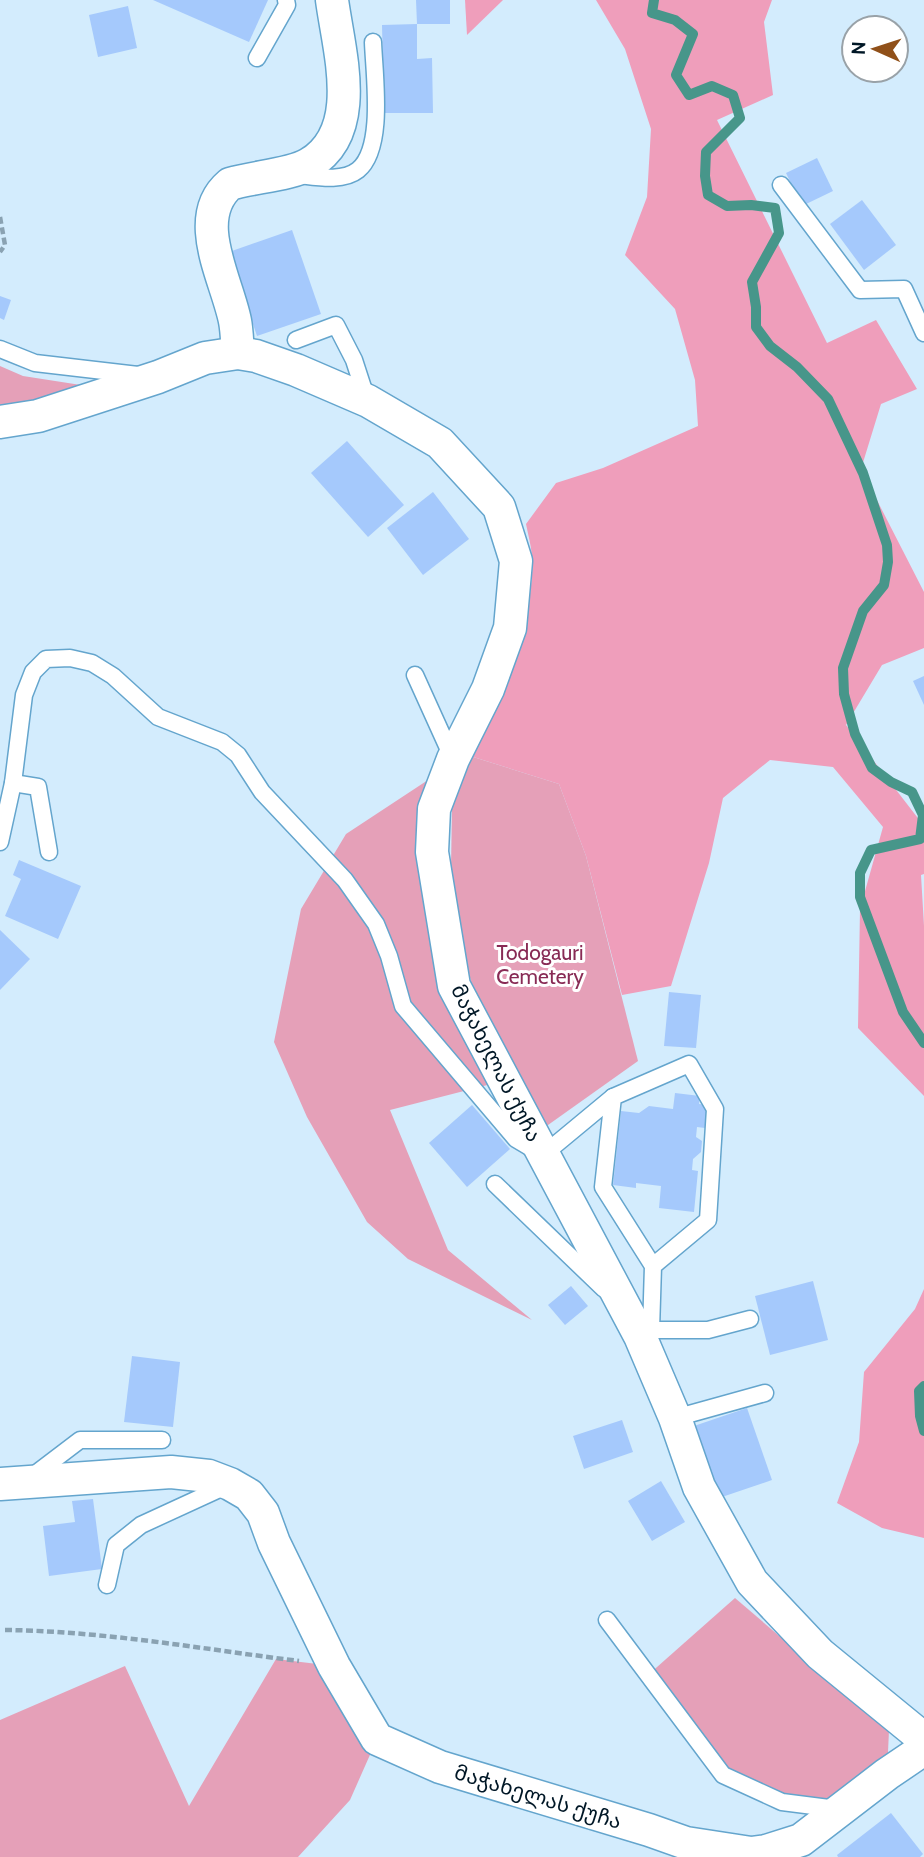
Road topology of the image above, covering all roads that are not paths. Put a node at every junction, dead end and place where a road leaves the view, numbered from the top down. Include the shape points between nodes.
1 (286, 0) edge
2 (332, 0) edge
3 (373, 42) dead end
4 (257, 58) dead end
5 (277, 173) junction
6 (781, 185) dead end
7 (924, 333) edge
8 (296, 340) dead end
9 (0, 349) edge
10 (238, 354) junction
11 (158, 377) junction
12 (368, 401) junction
13 (0, 422) edge
14 (415, 675) dead end
15 (453, 759) junction
16 (13, 783) junction
17 (0, 842) edge
18 (49, 852) dead end
19 (613, 1097) junction
20 (543, 1155) junction
21 (495, 1184) dead end
22 (653, 1266) junction
23 (750, 1319) dead end
24 (640, 1326) junction
25 (765, 1393) dead end
26 (674, 1418) junction
27 (162, 1440) dead end
28 (12, 1483) edge
29 (230, 1484) junction
30 (107, 1585) dead end
31 (607, 1620) dead end
32 (924, 1739) edge
33 (924, 1749) edge
34 (840, 1809) junction

1 - 4 lane
2 - 5 street via 343,92 338,134 328,150 307,166
3 - 5 lane via 372,151 357,171 331,178
5 - 10 street via 230,184 222,191 211,221 236,323
6 - 7 lane via 860,290 904,289
8 - 12 lane via 336,325
9 - 11 lane via 35,363
10 - 11 street, მაჭახელას ქუჩა via 205,358
10 - 12 street, მაჭახელას ქუჩა via 273,360
11 - 13 street, მაჭახელას ქუჩა via 38,416
12 - 15 street, მაჭახელას ქუჩა via 440,443 499,507 516,561 510,628 488,689
14 - 15 lane
15 - 20 street, მაჭახელას ქუჩა via 434,809 432,852 454,986
16 - 17 lane
16 - 18 lane via 38,787
16 - 20 lane via 24,695 33,672 46,659 92,663 158,717 222,742 345,880 376,924 403,1006 516,1139
19 - 20 lane
19 - 22 lane via 603,1187
19 - 22 lane via 689,1064 715,1109 708,1220
20 - 24 street, მაჭახელას ქუჩა
21 - 24 lane
22 - 24 lane
23 - 24 lane via 708,1330
24 - 26 street, მაჭახელას ქუჩა
25 - 26 lane
26 - 32 street, მაჭახელას ქუჩა via 699,1487 752,1582 820,1654
27 - 28 lane via 80,1440
28 - 29 street via 171,1472 209,1476
29 - 30 lane via 141,1525 116,1545
29 - 34 street, მაჭახელას ქუჩა via 249,1495 263,1513 334,1666 377,1739 440,1767 686,1843 751,1853 801,1840
31 - 34 lane via 723,1775 782,1801
33 - 34 street, მაჭახელას ქუჩა

